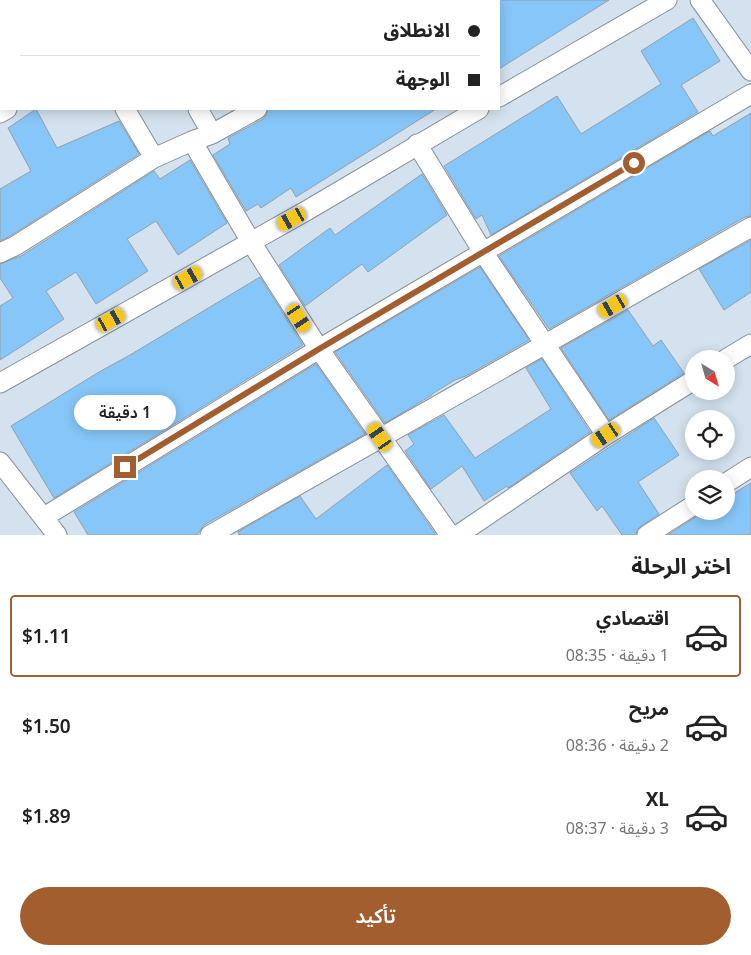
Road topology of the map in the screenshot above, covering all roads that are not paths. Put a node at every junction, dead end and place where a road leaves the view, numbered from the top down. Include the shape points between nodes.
1 (667, 0) edge
2 (700, 0) edge
3 (751, 71) edge
4 (751, 94) edge
5 (500, 96) edge
6 (126, 110) edge
7 (199, 110) edge
8 (255, 110) edge
9 (477, 110) edge
10 (212, 134) junction
11 (192, 141) junction
12 (417, 144) junction
13 (154, 158) junction
14 (751, 228) edge
15 (251, 242) junction
16 (483, 252) junction
17 (0, 254) edge
18 (545, 344) junction
19 (751, 344) edge
20 (319, 349) junction
21 (735, 354) edge
22 (0, 383) edge
23 (685, 386) edge
24 (606, 435) junction
25 (380, 437) junction
26 (0, 462) edge
27 (751, 467) edge
28 (735, 477) edge
29 (685, 511) edge
30 (44, 517) junction
31 (219, 533) edge
32 (56, 535) edge
33 (450, 535) edge
34 (458, 535) edge
35 (647, 535) edge

1 - 5 street
2 - 3 street
4 - 16 street
6 - 13 street
7 - 10 street
8 - 10 street
9 - 12 street
10 - 11 street
11 - 13 street
11 - 15 street
12 - 15 street
12 - 16 street
13 - 17 street
14 - 18 street
15 - 20 street
15 - 22 street
16 - 18 street
16 - 20 street
18 - 24 street
18 - 25 street
19 - 21 street
20 - 25 street
20 - 30 street
23 - 24 street
24 - 34 street
25 - 31 street
25 - 33 street
26 - 30 street
27 - 28 street
29 - 35 street
30 - 32 street

